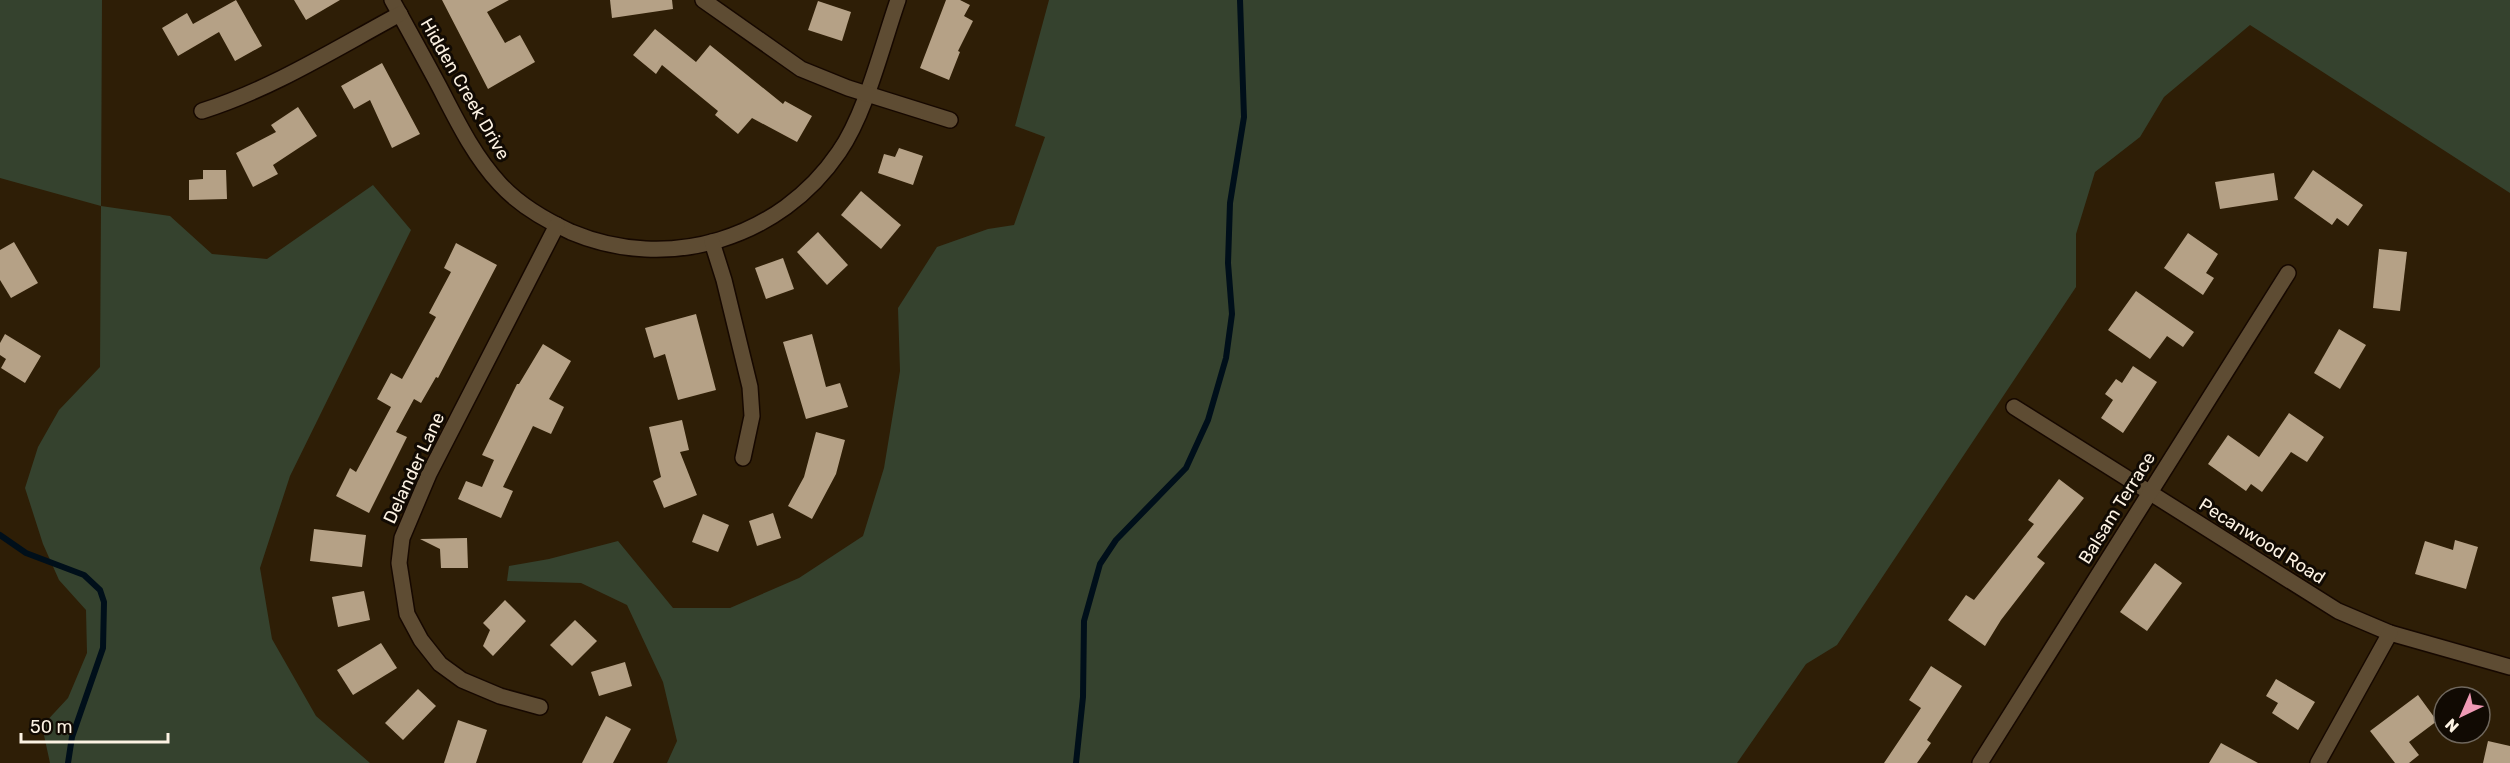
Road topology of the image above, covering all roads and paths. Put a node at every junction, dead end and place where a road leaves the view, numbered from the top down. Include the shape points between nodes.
1 (392, 0) edge
2 (703, 0) edge
3 (898, 0) edge
4 (400, 14) junction
5 (865, 94) junction
6 (202, 111) dead end
7 (950, 120) dead end
8 (556, 225) junction
9 (712, 242) junction
10 (2288, 273) dead end
11 (2014, 407) dead end
12 (743, 458) dead end
13 (2149, 493) junction
14 (2390, 633) junction
15 (2510, 667) edge
16 (540, 707) dead end
17 (1980, 763) edge
18 (2318, 763) edge

1 - 4 street, Hidden Creek Drive
2 - 5 street via 801,69
3 - 5 street, Hidden Creek Drive
4 - 6 street via 269,85
4 - 8 street, Hidden Creek Drive via 483,165 520,202
5 - 7 street
5 - 9 street, Hidden Creek Drive via 852,130 816,182 788,208 760,224
8 - 9 street, Hidden Creek Drive via 623,248 658,251
8 - 16 street, Delander Lane via 429,474 402,538 399,563 407,614 440,664 462,680
9 - 12 street via 750,387 752,416
10 - 13 street, Balsam Terrace
11 - 13 street, Pecanwood Road
13 - 14 street, Pecanwood Road via 2307,593
13 - 17 street, Balsam Terrace
14 - 15 street, Pecanwood Road
14 - 18 street

